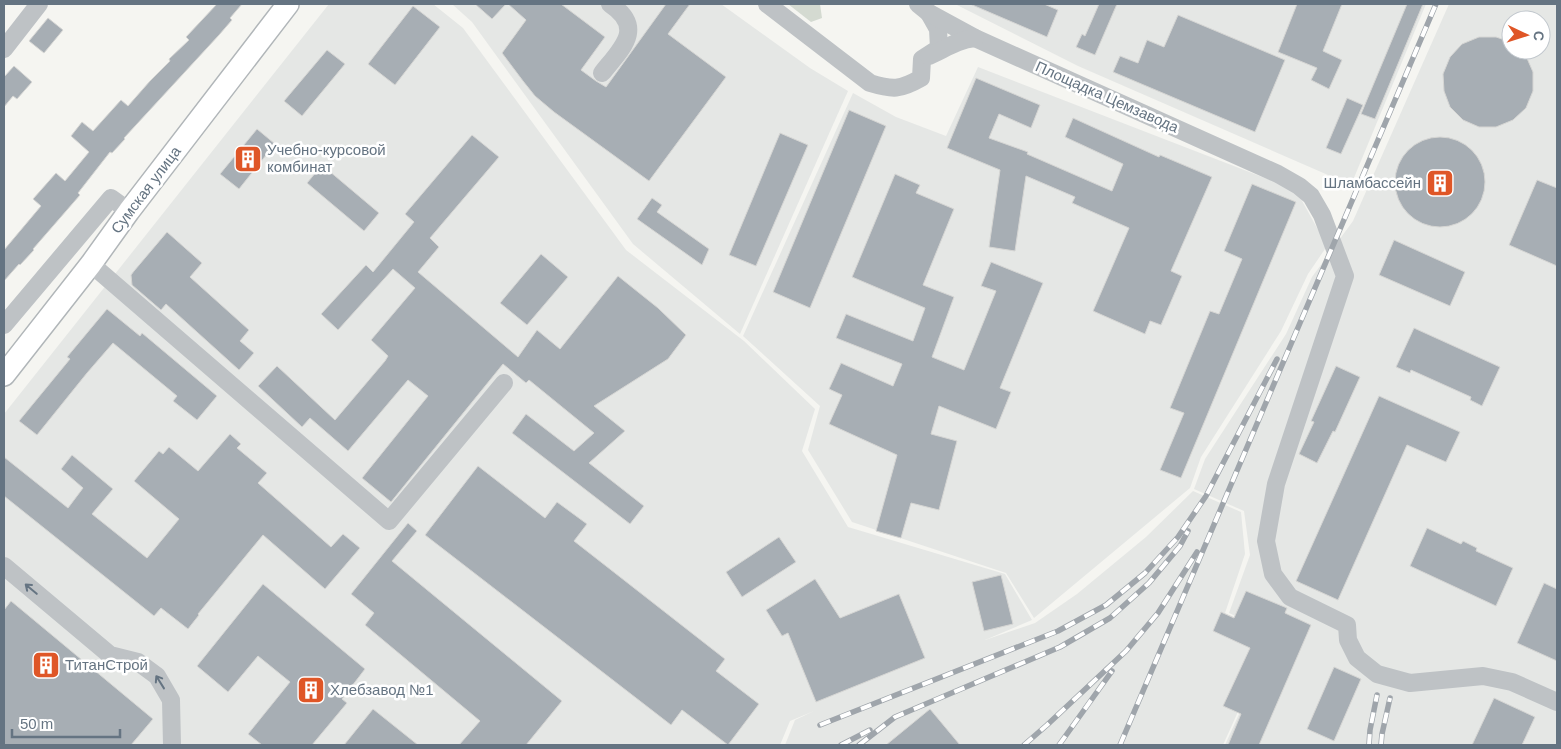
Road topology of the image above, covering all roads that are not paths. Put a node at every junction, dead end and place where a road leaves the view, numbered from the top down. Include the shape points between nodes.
1 (39, 4) edge
2 (288, 4) edge
3 (610, 4) edge
4 (768, 4) edge
5 (924, 8) edge
6 (975, 38) junction
7 (4, 49) edge
8 (922, 59) junction
9 (602, 73) dead end
10 (129, 210) junction
11 (91, 264) junction
12 (4, 325) edge
13 (4, 376) edge
14 (504, 383) dead end
15 (4, 566) edge
16 (1557, 702) edge
17 (172, 745) edge

1 - 7 street
2 - 10 main road, Сумская улица
3 - 9 street via 627,20 629,34
4 - 8 street via 870,83 887,88 905,87 921,78
5 - 6 street, Площадка Цемзавода
5 - 8 street via 938,30 939,48
6 - 8 street via 955,42
6 - 16 street, Площадка Цемзавода via 1278,174 1311,196 1322,215 1345,276 1276,484 1266,541 1273,574 1290,597 1347,625 1348,640 1357,658 1377,674 1410,683 1483,676 1512,682
10 - 11 main road, Сумская улица
10 - 12 street via 111,198
11 - 13 main road, Сумская улица
11 - 14 street via 389,521
17 -> 15 street via 171,700 157,676 138,662 110,654

